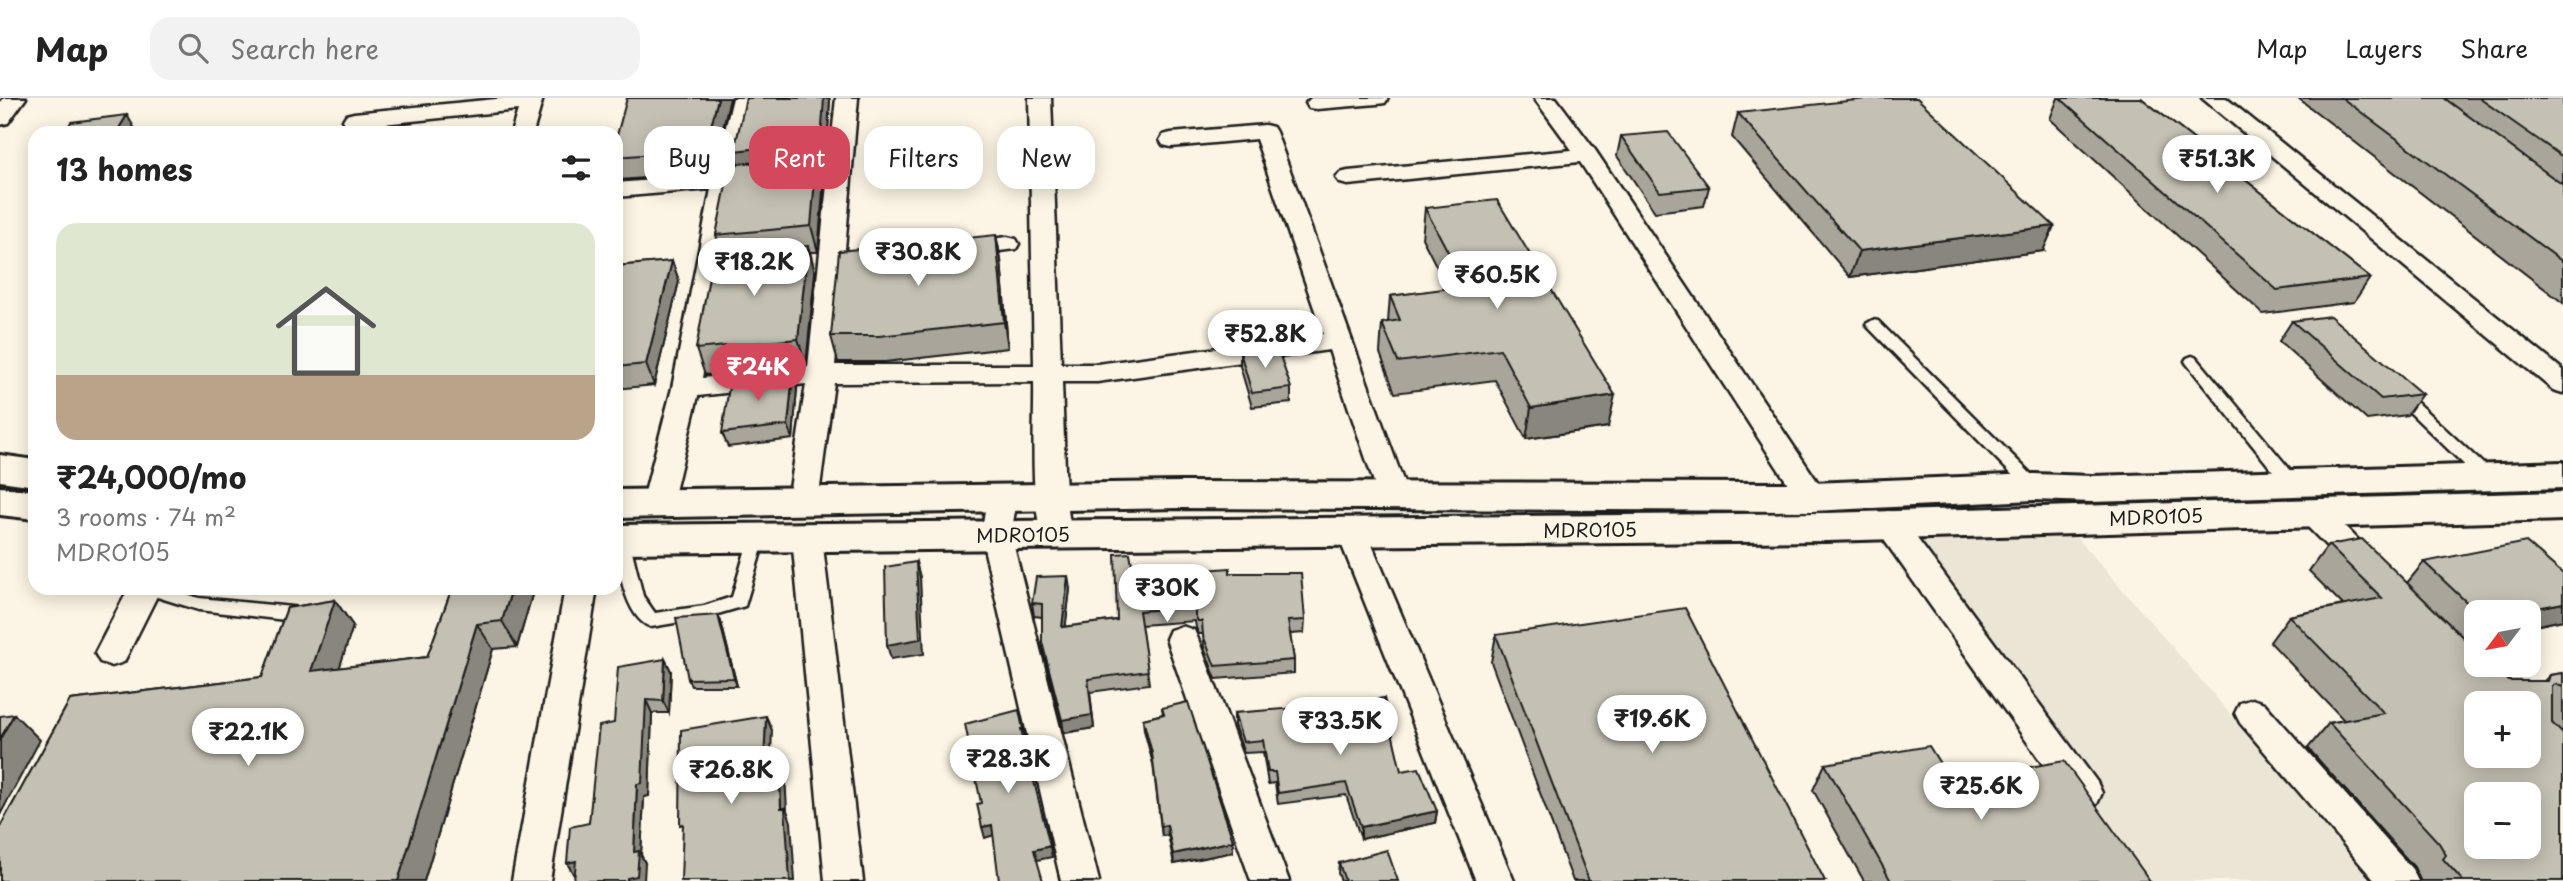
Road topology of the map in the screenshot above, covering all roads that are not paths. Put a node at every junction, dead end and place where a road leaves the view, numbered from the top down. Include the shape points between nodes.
1 (15, 98) edge
2 (847, 98) edge
3 (1040, 98) edge
4 (1377, 98) edge
5 (1545, 98) edge
6 (2213, 98) edge
7 (764, 99) edge
8 (531, 100) edge
9 (1317, 103) dead end
10 (0, 118) edge
11 (353, 120) edge
12 (524, 126) edge
13 (845, 126) edge
14 (735, 132) edge
15 (1171, 140) dead end
16 (1587, 155) junction
17 (1348, 178) dead end
18 (644, 188) edge
19 (623, 189) edge
20 (724, 189) edge
21 (837, 189) edge
22 (1007, 244) dead end
23 (940, 251) edge
24 (860, 258) edge
25 (821, 262) junction
26 (1873, 324) dead end
27 (1338, 340) junction
28 (2192, 361) dead end
29 (1049, 373) junction
30 (821, 374) junction
31 (2387, 382) edge
32 (2563, 384) edge
33 (686, 388) junction
34 (0, 468) edge
35 (28, 472) edge
36 (2563, 475) edge
37 (2487, 477) junction
38 (2035, 487) junction
39 (1394, 494) junction
40 (1812, 497) junction
41 (2301, 497) junction
42 (0, 500) edge
43 (28, 504) edge
44 (657, 504) junction
45 (2563, 506) edge
46 (1054, 516) junction
47 (999, 517) junction
48 (805, 520) junction
49 (1888, 522) junction
50 (623, 524) edge
51 (623, 527) edge
52 (1352, 533) junction
53 (757, 538) junction
54 (623, 548) edge
55 (2388, 589) edge
56 (142, 595) edge
57 (169, 595) edge
58 (580, 595) edge
59 (306, 615) edge
60 (1182, 639) dead end
61 (112, 653) dead end
62 (2252, 713) dead end
63 (2099, 814) edge
64 (531, 881) edge
65 (844, 881) edge
66 (1080, 881) edge
67 (1270, 881) edge
68 (1495, 881) edge
69 (2399, 881) edge

1 - 10 street
2 - 13 street
3 - 29 street
4 - 9 street
5 - 16 street
6 - 32 street
7 - 14 street via 742,101
8 - 11 street
8 - 12 street
15 - 27 street via 1265,132
16 - 17 street
16 - 40 street
18 - 19 street
20 - 33 street via 720,271
21 - 25 street
22 - 23 street
24 - 25 street
25 - 30 street
26 - 38 lane
27 - 29 street via 1097,373
27 - 39 street
28 - 41 lane
29 - 30 street
29 - 46 street
30 - 33 street
30 - 48 street
31 - 37 lane
33 - 44 street
34 - 35 main road
36 - 37 main road, MDR0105
37 - 41 main road, MDR0105
38 - 40 main road, MDR0105
38 - 41 main road, MDR0105
39 - 40 main road, MDR0105
39 - 46 main road, MDR0105
41 - 45 main road, MDR0105
41 - 49 main road, MDR0105 via 2062,521
41 - 55 street
42 - 43 main road
44 - 48 main road
44 - 50 main road
46 - 47 main road, MDR0105
46 - 52 main road, MDR0105
47 - 48 main road, MDR0105
47 - 66 street
48 - 53 main road, MDR0105
48 - 65 street
49 - 52 main road, MDR0105 via 1827,527
49 - 63 street
51 - 53 main road, MDR0105
52 - 68 street
53 - 54 lane via 738,601 651,620 635,598
56 - 61 street
57 - 59 lane via 199,604
58 - 64 street
60 - 67 street
62 - 69 street

